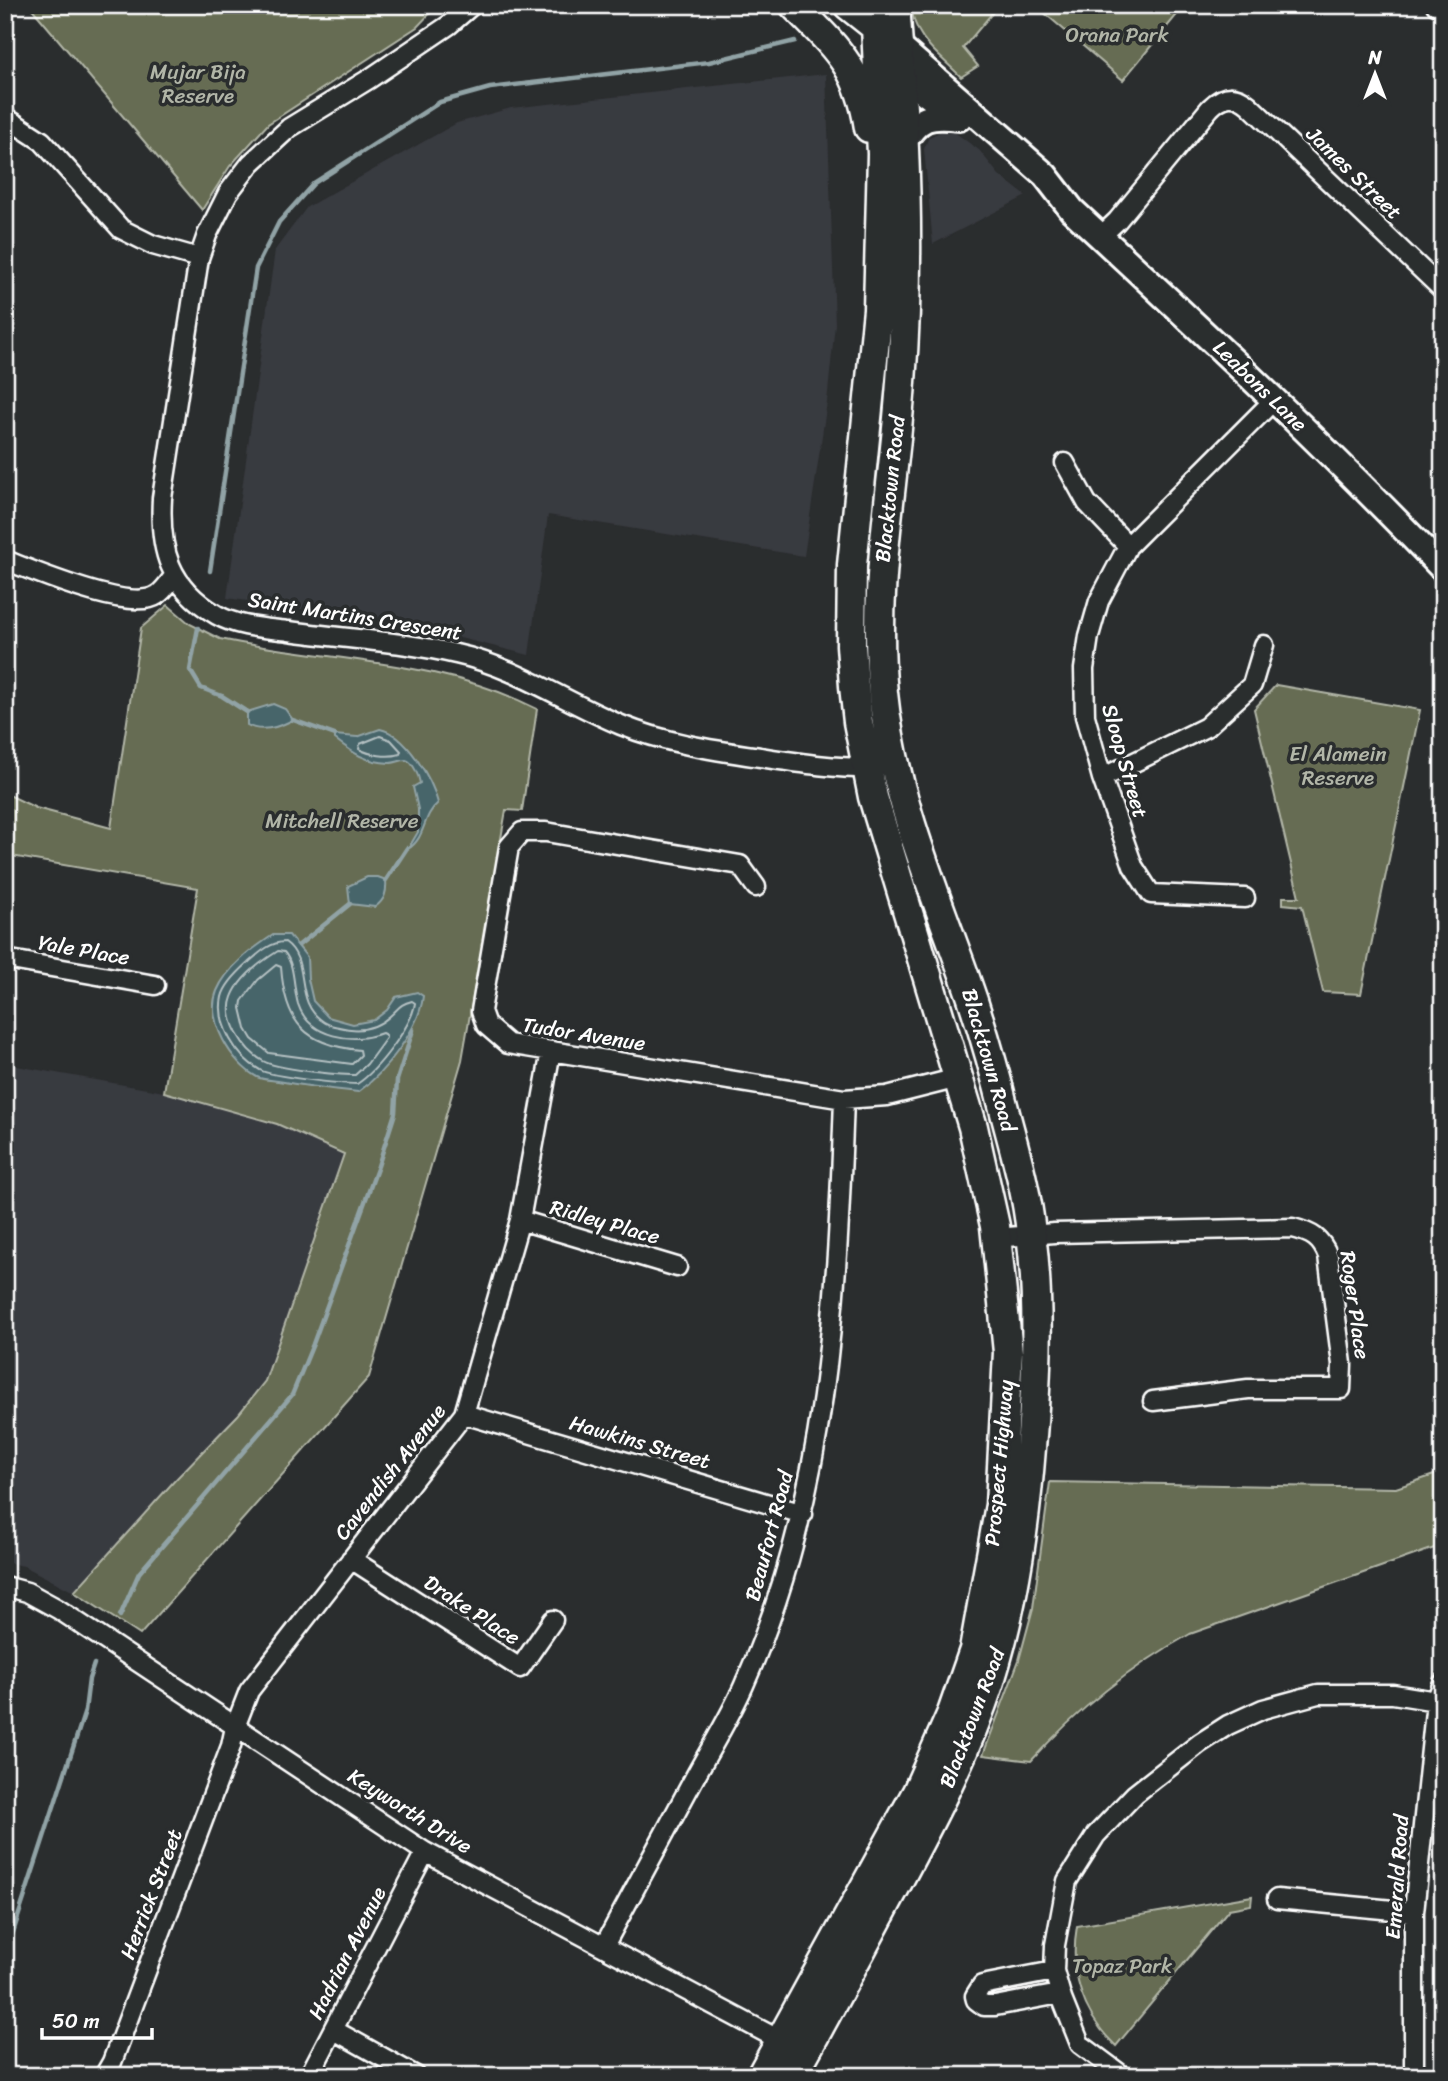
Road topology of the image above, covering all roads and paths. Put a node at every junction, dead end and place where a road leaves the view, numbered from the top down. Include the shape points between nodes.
1 (472, 5) edge
2 (794, 5) edge
3 (809, 5) edge
4 (848, 5) edge
5 (895, 5) edge
6 (1436, 5) edge
7 (1443, 6) edge
8 (882, 35) edge
9 (901, 75) junction
10 (5, 117) edge
11 (959, 118) junction
12 (904, 144) junction
13 (882, 203) junction
14 (1072, 209) junction
15 (1101, 236) junction
16 (200, 258) junction
17 (1443, 290) edge
18 (1275, 399) junction
19 (1065, 463) dead end
20 (1128, 546) junction
21 (5, 560) edge
22 (1443, 569) edge
23 (175, 575) junction
24 (1264, 645) dead end
25 (881, 768) junction
26 (1102, 778) junction
27 (756, 887) dead end
28 (904, 895) joint
29 (1245, 898) dead end
30 (5, 959) edge
31 (155, 985) dead end
32 (551, 1051) junction
33 (958, 1078) junction
34 (844, 1099) junction
35 (520, 1220) junction
36 (1032, 1234) junction
37 (996, 1238) junction
38 (677, 1266) dead end
39 (1153, 1401) dead end
40 (464, 1414) junction
41 (803, 1514) junction
42 (351, 1559) junction
43 (5, 1586) edge
44 (553, 1620) dead end
45 (1443, 1683) edge
46 (1436, 1701) junction
47 (235, 1727) junction
48 (425, 1852) junction
49 (1277, 1899) dead end
50 (1414, 1912) junction
51 (604, 1946) junction
52 (1055, 1971) junction
53 (1060, 1994) junction
54 (334, 2030) junction
55 (792, 2057) edge
56 (104, 2076) edge
57 (309, 2076) edge
58 (416, 2076) edge
59 (761, 2076) edge
60 (1123, 2076) edge
61 (1414, 2076) edge

1 - 16 street, Saint Martins Crescent via 262,151 228,193
2 - 13 main road via 839,51 855,77 867,116
3 - 8 main road
4 - 8 main road
5 - 8 main road, Blacktown Road
6 - 7 street
8 - 9 main road
8 - 13 main road, Blacktown Road
8 - 14 street, Leabons Lane via 1045,175
9 - 11 street, Leabons Lane
9 - 12 main road, Blacktown Road
10 - 16 street via 42,141 121,229
11 - 12 street via 925,118
11 - 14 street, Leabons Lane via 1044,192
12 - 25 main road, Blacktown Road via 905,333 881,566
13 - 25 main road, Blacktown Road via 876,335 852,578 851,645 854,686
14 - 15 street, Leabons Lane
15 - 17 street, James Street via 1229,90
15 - 18 street, Leabons Lane
16 - 23 street, Saint Martins Crescent via 160,522 163,547
18 - 20 street, Sloop Street
18 - 22 street, Leabons Lane
19 - 20 street via 1087,503
20 - 26 street, Sloop Street via 1099,601 1084,668 1085,716
21 - 23 street via 82,589 134,600 155,597
23 - 25 street, Saint Martins Crescent via 209,610 239,623 454,653 505,669 620,724 712,750 820,766
24 - 26 street via 1252,685 1206,727
25 - 28 main road, Blacktown Road via 876,808
25 - 36 main road, Blacktown Road via 906,816 966,979 1018,1164
26 - 29 street, Sloop Street via 1133,866 1151,894
27 - 32 street, Tudor Avenue via 740,864 522,832 509,847 481,1011 486,1025 508,1044
28 - 33 main road, Prospect Highway
30 - 31 street, Yale Place
32 - 34 street, Tudor Avenue
32 - 35 street, Cavendish Avenue
33 - 34 street, Tudor Avenue via 887,1096
33 - 37 main road, Prospect Highway
34 - 41 street, Beaufort Road via 839,1245 825,1394
35 - 38 street, Ridley Place
35 - 40 street, Cavendish Avenue
36 - 37 street, Roger Place
36 - 39 street, Roger Place via 1293,1228 1317,1236 1324,1244 1340,1350 1341,1389 1248,1389
36 - 55 main road, Blacktown Road via 1034,1413 1022,1535 989,1684 934,1816
37 - 55 main road, Prospect Highway via 1008,1352 1000,1505 974,1650 917,1792
40 - 41 street, Hawkins Street
40 - 42 street, Cavendish Avenue
41 - 51 street, Beaufort Road via 744,1686
42 - 44 street, Drake Place via 520,1668
42 - 47 street, Cavendish Avenue via 249,1691
43 - 47 street, Keyworth Drive via 58,1609
45 - 46 street, Emerald Road
46 - 50 street, Emerald Road
46 - 52 street via 1318,1694 1263,1709 1200,1743 1135,1794 1096,1835 1067,1881 1055,1944
47 - 48 street, Keyworth Drive
47 - 56 street, Herrick Street
48 - 51 street, Keyworth Drive
48 - 54 street, Hadrian Avenue
49 - 50 street
50 - 61 street, Emerald Road
51 - 55 street, Keyworth Drive
52 - 53 street
52 - 53 street via 982,1985 976,2000 995,2006
53 - 60 street via 1080,2044
54 - 57 street, Hadrian Avenue
54 - 58 street
55 - 59 main road, Prospect Highway

